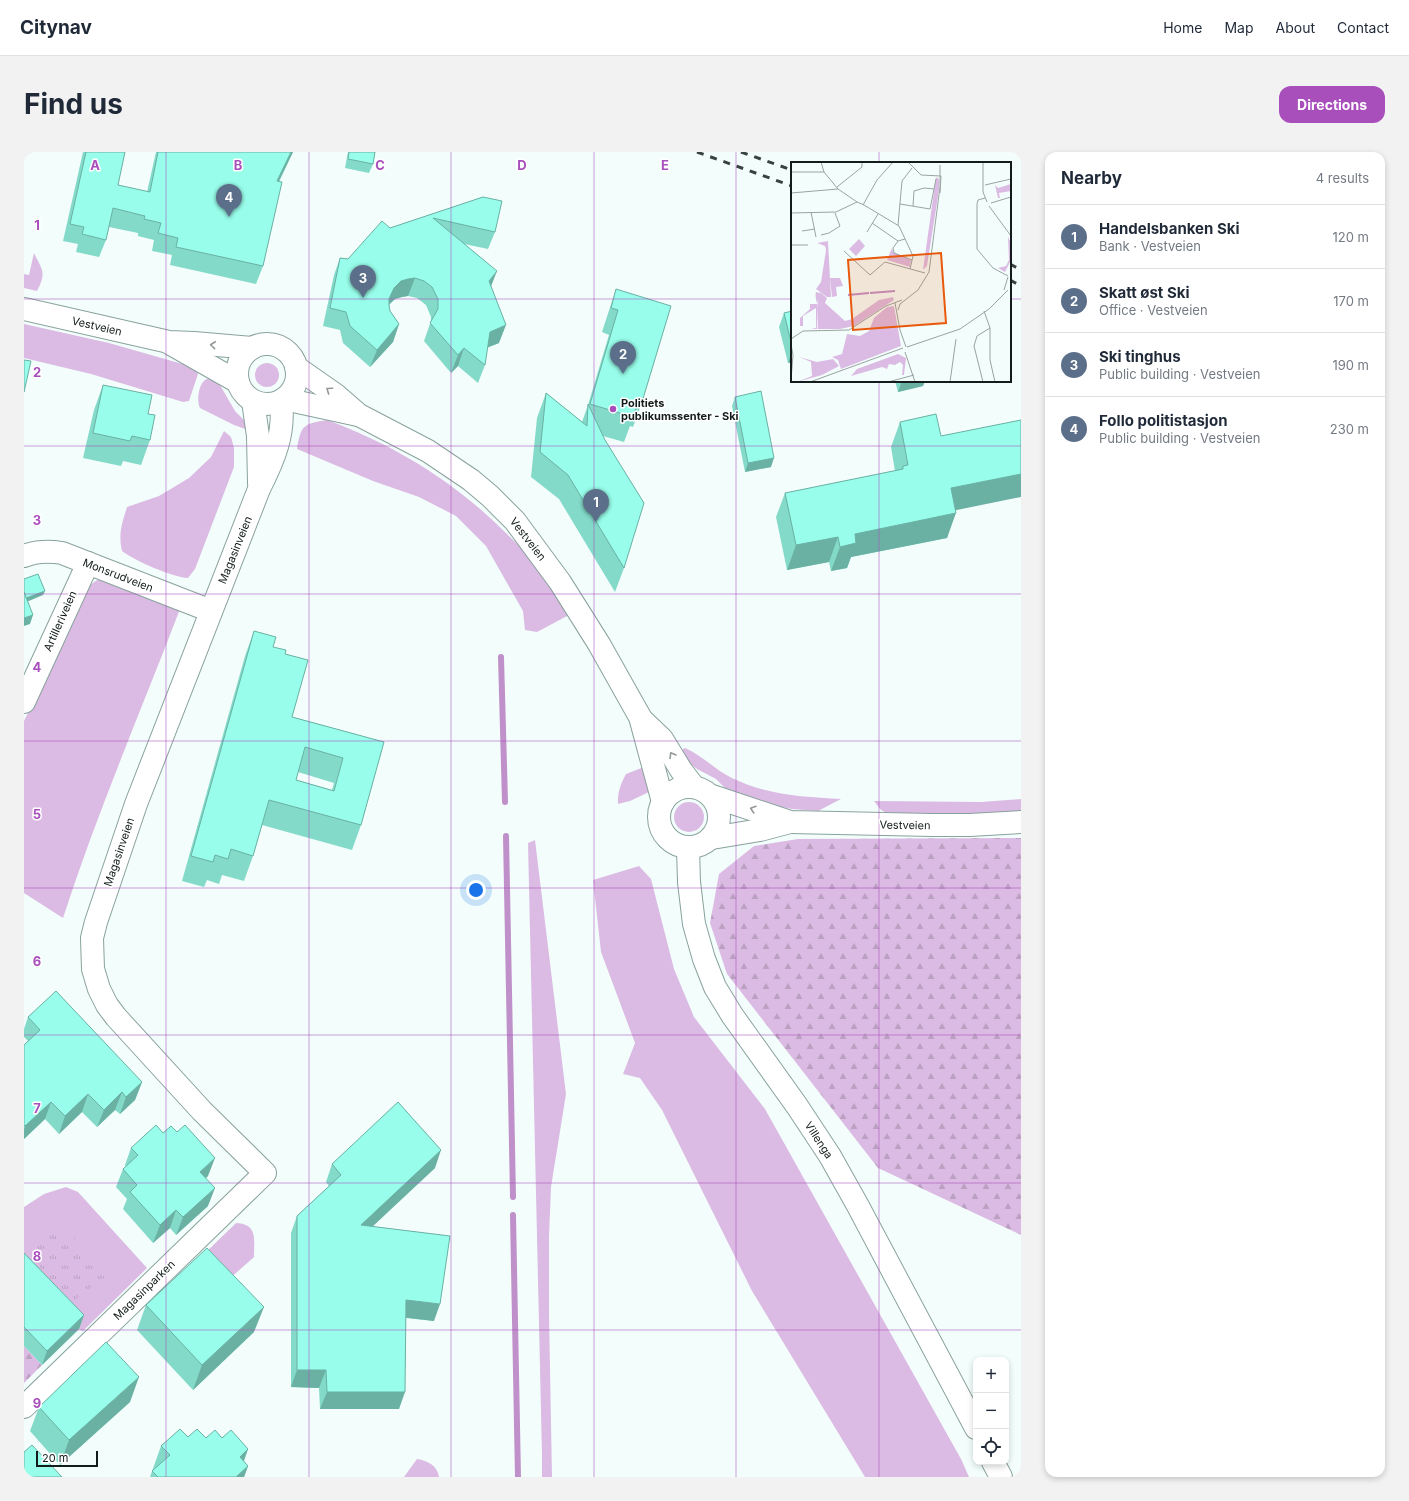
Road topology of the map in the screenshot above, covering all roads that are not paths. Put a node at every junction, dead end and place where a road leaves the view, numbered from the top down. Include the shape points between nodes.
1 (24, 309) edge
2 (169, 342) junction
3 (252, 348) junction
4 (296, 367) junction
5 (238, 382) junction
6 (282, 400) junction
7 (253, 401) junction
8 (359, 415) junction
9 (259, 489) junction
10 (24, 556) edge
11 (88, 563) junction
12 (211, 611) junction
13 (24, 702) edge
14 (640, 718) junction
15 (703, 792) junction
16 (663, 802) junction
17 (790, 822) junction
18 (1021, 822) edge
19 (712, 838) junction
20 (688, 848) junction
21 (265, 1173) joint
22 (24, 1407) edge
23 (973, 1422) edge
24 (995, 1465) edge
25 (1001, 1477) edge

1 - 2 street, Vestveien
3 -> 2 street, Vestveien
2 - 5 street, Vestveien
3 - 4 street, Vestveien via 264,344 278,346 293,358
3 - 5 street via 239,362
4 - 6 street via 293,389
8 -> 4 street, Vestveien
5 - 7 street, Vestveien via 244,394
6 - 7 street, Vestveien via 267,404
6 - 8 street, Vestveien
6 - 9 street, Magasinveien via 283,416 279,441 271,466
7 - 9 street, Magasinveien via 258,436
8 - 14 street, Vestveien via 448,464 490,496 515,521 560,582 599,644
9 - 12 street, Magasinveien
10 - 11 street, Monsrudveien via 37,552 53,552
11 - 12 street, Monsrudveien
11 - 13 street, Artilleriveien
12 - 21 street, Magasinveien via 136,804 100,906 92,938 92,961 99,989 116,1017 202,1111
15 -> 14 street, Vestveien via 681,770 662,739
14 - 16 street, Vestveien
15 - 16 street, Vestveien via 685,787 668,795
17 -> 15 street, Vestveien
15 - 19 street, Vestveien via 717,804 720,812 720,821
16 - 20 street, Vestveien via 659,818 661,829 668,839
17 - 18 street, Vestveien via 932,825
17 - 19 street, Vestveien
19 - 20 street, Vestveien via 697,847
20 - 23 street, Villenga via 694,924 715,987 732,1016 830,1156
21 - 22 street, Magasinparken
24 - 25 street

